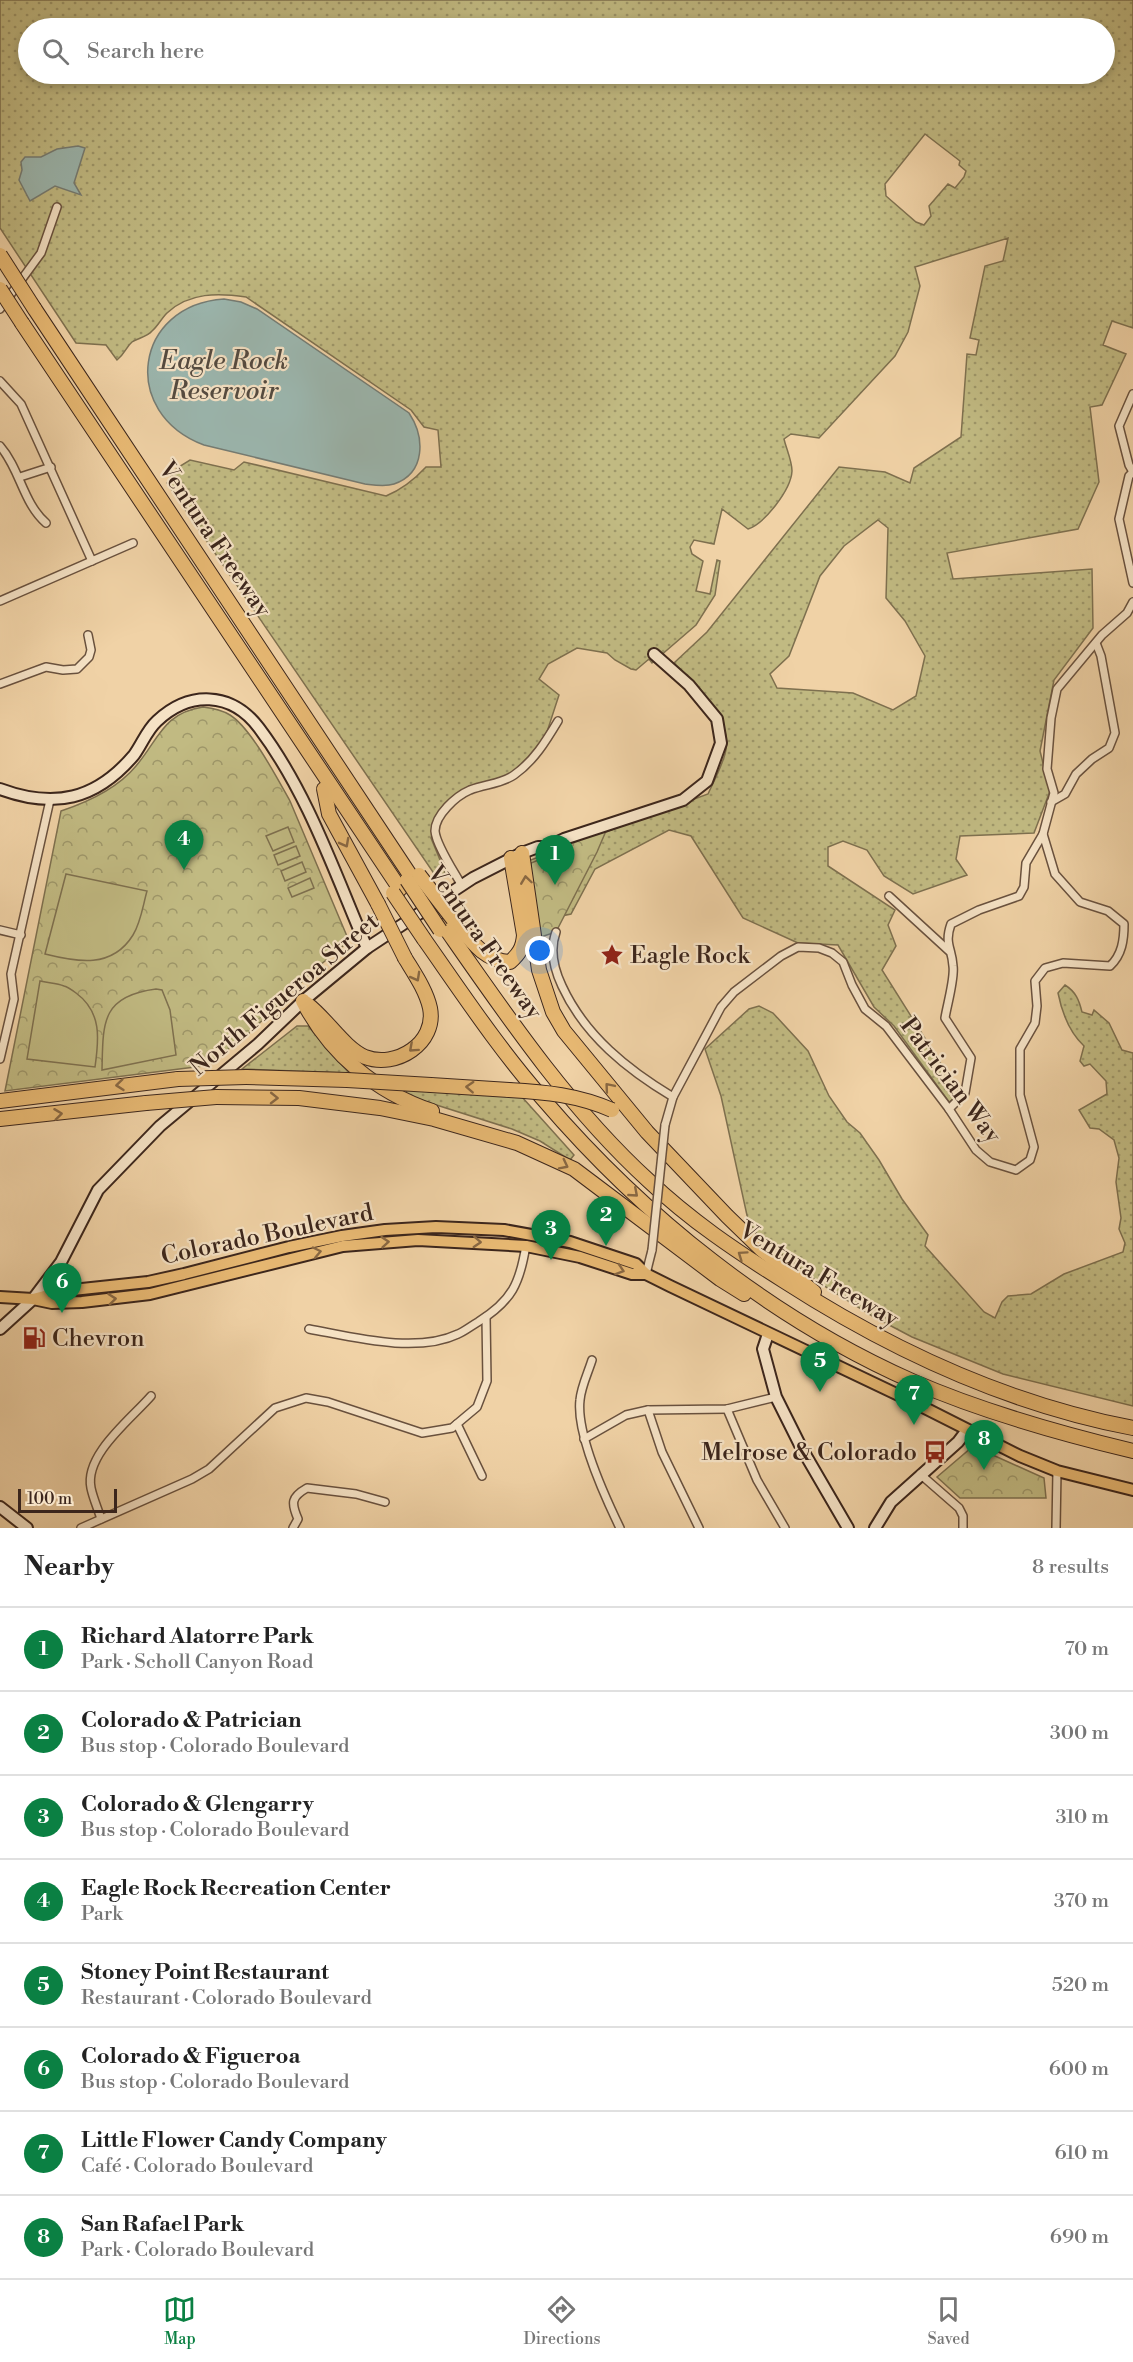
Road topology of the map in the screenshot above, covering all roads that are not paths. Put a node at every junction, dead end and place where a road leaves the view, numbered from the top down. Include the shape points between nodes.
1 (57, 207) dead end
2 (0, 255) edge
3 (0, 270) edge
4 (0, 289) edge
5 (0, 306) edge
6 (25, 318) junction
7 (59, 369) junction
8 (0, 381) edge
9 (1133, 394) edge
10 (97, 408) junction
11 (91, 434) junction
12 (0, 446) edge
13 (51, 467) junction
14 (1133, 472) edge
15 (20, 477) junction
16 (46, 523) dead end
17 (133, 543) dead end
18 (92, 561) junction
19 (1133, 584) edge
20 (0, 601) edge
21 (1133, 602) edge
22 (88, 635) dead end
23 (1096, 643) junction
24 (654, 654) dead end
25 (0, 684) edge
26 (558, 721) dead end
27 (0, 789) edge
28 (324, 789) junction
29 (50, 800) junction
30 (1051, 802) junction
31 (1043, 834) junction
32 (516, 856) junction
33 (406, 883) junction
34 (462, 886) junction
35 (888, 896) dead end
36 (0, 930) edge
37 (439, 930) junction
38 (556, 932) dead end
39 (21, 935) junction
40 (367, 948) junction
41 (949, 951) junction
42 (303, 1001) junction
43 (0, 1059) edge
44 (673, 1097) junction
45 (0, 1101) edge
46 (949, 1109) junction
47 (0, 1119) edge
48 (647, 1132) junction
49 (541, 1153) junction
50 (419, 1228) junction
51 (528, 1233) junction
52 (418, 1240) junction
53 (343, 1241) junction
54 (526, 1246) junction
55 (646, 1274) junction
56 (148, 1282) junction
57 (792, 1287) junction
58 (150, 1294) junction
59 (0, 1298) edge
60 (33, 1299) junction
61 (774, 1304) junction
62 (486, 1317) junction
63 (848, 1321) junction
64 (0, 1329) edge
65 (309, 1329) dead end
66 (768, 1334) junction
67 (856, 1353) junction
68 (592, 1360) dead end
69 (151, 1396) dead end
70 (776, 1397) junction
71 (727, 1409) junction
72 (648, 1410) junction
73 (457, 1424) junction
74 (1133, 1428) edge
75 (967, 1430) junction
76 (1133, 1437) edge
77 (584, 1439) junction
78 (1133, 1444) edge
79 (1133, 1451) edge
80 (1057, 1471) junction
81 (920, 1474) junction
82 (482, 1476) dead end
83 (1133, 1490) edge
84 (384, 1502) dead end
85 (0, 1508) edge
86 (101, 1519) junction
87 (27, 1528) edge
88 (81, 1528) edge
89 (293, 1528) edge
90 (620, 1528) edge
91 (699, 1528) edge
92 (785, 1528) edge
93 (848, 1528) edge
94 (875, 1528) edge
95 (963, 1528) edge
96 (1056, 1528) edge

1 - 5 street via 41,253
2 - 6 highway, Ventura Freeway, bridge
3 - 6 highway
4 - 6 highway, bridge
5 - 6 highway, Ventura Freeway
6 - 7 highway, Ventura Freeway
6 - 7 highway, Ventura Freeway
7 - 10 highway, Ventura Freeway
7 - 11 highway, Ventura Freeway
8 - 13 street via 21,404
9 - 14 street via 1119,426
10 - 33 highway
10 - 33 highway, Ventura Freeway via 363,803
11 - 28 highway, Ventura Freeway
11 - 33 highway
12 - 15 street
13 - 15 street
13 - 18 street
14 - 19 street via 1119,519
15 - 16 street via 31,507
17 - 18 street
18 - 20 street
21 - 23 street
22 - 25 street via 89,657 77,669 46,667
23 - 30 street via 1057,689 1047,769 1054,793
23 - 30 street via 1115,733 1108,748 1076,774 1065,794
24 - 32 street, North Figueroa Street via 689,685 717,719 721,743 708,781 683,800
26 - 34 street via 541,749 514,774 469,790 439,818 435,831 438,840
27 - 29 street via 21,797
28 - 33 highway, Ventura Freeway
28 -> 42 highway, bridge via 329,814 427,996 430,1020 411,1051 402,1057 377,1060 352,1049 321,1014
29 - 39 street
29 - 40 street via 83,794 100,785 125,765 154,723 173,707 201,699 231,705 258,727 292,781
30 - 31 street
31 - 41 street via 1026,863 1024,887 1019,896 951,924
31 - 46 street, Patrician Way via 1055,874 1080,902 1108,910 1124,924 1124,940 1110,966 1063,963 1045,968 1035,981 1035,1023 1020,1049 1020,1095 1034,1147 1030,1160 1016,1170 990,1162 976,1150
32 - 34 street, North Figueroa Street
32 - 37 highway via 524,935 516,957 510,962 490,958
48 -> 32 highway via 577,1050 553,1012
33 - 37 highway, bridge
33 - 37 highway, Ventura Freeway, bridge
34 - 40 street, North Figueroa Street
35 - 41 street
36 - 39 street
57 -> 37 highway, Ventura Freeway via 708,1231 647,1180 586,1115
37 -> 61 highway, Ventura Freeway via 509,1058 569,1128 621,1181 719,1267
38 - 44 street via 552,949 555,969 580,1018 610,1051
39 - 43 street via 11,978 14,999
40 - 42 street, North Figueroa Street
41 - 46 street via 954,967 945,1018 971,1058 965,1093
42 - 49 highway via 315,1024 345,1058 384,1090
42 - 60 street, North Figueroa Street via 160,1126 98,1190 61,1262
44 - 46 street, Patrician Way via 721,1007 767,966 798,947 819,948 843,962 865,1009 886,1026
44 - 55 street, Patrician Way, bridge via 665,1125
48 -> 45 highway, bridge via 612,1110 548,1092 347,1080 178,1079
47 -> 49 highway, bridge via 216,1097 299,1098 380,1108 484,1132
48 - 63 highway via 761,1249
49 -> 67 highway via 573,1169 720,1279 771,1312 828,1344
50 - 51 main road, Colorado Boulevard
50 - 52 main road
50 - 53 main road, Colorado Boulevard
51 - 54 street
51 - 55 main road, Colorado Boulevard via 596,1250 636,1264
53 -> 52 main road, Colorado Boulevard
52 -> 54 main road, Colorado Boulevard
53 - 56 main road, Colorado Boulevard
58 -> 53 main road, Colorado Boulevard
54 -> 55 main road, Colorado Boulevard via 580,1257 632,1274
54 - 62 street via 518,1283
55 - 66 main road, Colorado Boulevard
56 - 58 main road
56 - 60 main road, Colorado Boulevard via 63,1291
57 - 63 highway, Ventura Freeway
57 - 76 highway via 796,1299 908,1361 1004,1401
60 -> 58 main road, Colorado Boulevard via 82,1302
59 - 60 main road, Colorado Boulevard
60 - 64 street, North Figueroa Street
61 - 67 highway, Ventura Freeway
61 - 78 highway via 793,1308 864,1349 956,1391 1056,1425
62 - 65 street via 459,1334 426,1342 376,1341
62 - 73 street via 487,1381 477,1407
63 - 74 highway, Ventura Freeway via 901,1350 981,1384 1046,1408
66 - 70 street via 763,1349
66 - 75 main road, Colorado Boulevard
67 - 79 highway, Ventura Freeway via 912,1381 985,1409
68 - 77 street via 580,1400
69 - 86 street via 97,1455 90,1486
70 - 71 street
70 - 93 street
71 - 72 street
71 - 92 street via 757,1480
72 - 77 street via 626,1415
72 - 91 street via 662,1452
73 - 82 street
73 - 86 street via 422,1433 306,1398 275,1408 209,1469
75 - 80 main road, Colorado Boulevard
75 - 81 street
77 - 90 street
80 - 83 main road, Colorado Boulevard
80 - 96 street
81 - 94 street via 891,1502
81 - 95 street via 959,1508
84 - 89 street via 307,1488 292,1502 298,1519
85 - 87 street
86 - 88 street

